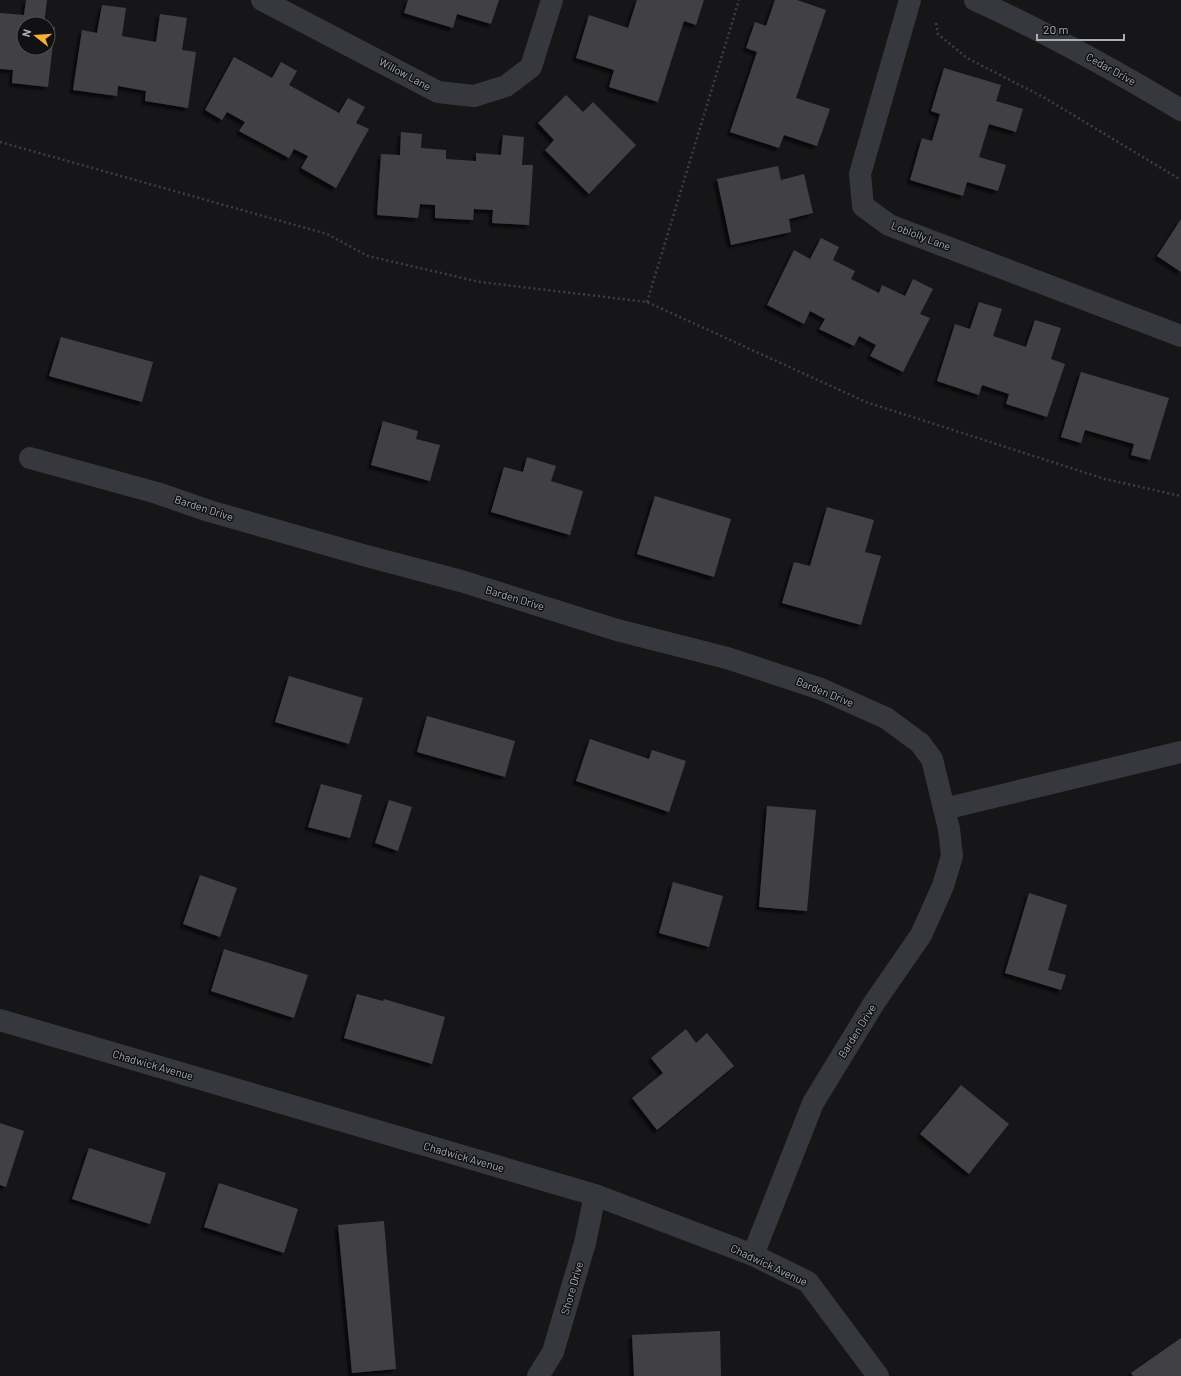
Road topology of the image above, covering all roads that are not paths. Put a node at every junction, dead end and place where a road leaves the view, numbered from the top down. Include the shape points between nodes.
1 (262, 0) edge
2 (552, 0) edge
3 (910, 0) edge
4 (980, 1) edge
5 (1181, 110) edge
6 (1181, 336) edge
7 (30, 458) dead end
8 (1181, 752) edge
9 (944, 810) junction
10 (0, 1020) edge
11 (595, 1195) junction
12 (753, 1255) junction
13 (538, 1376) edge
14 (878, 1376) edge

1 - 2 street, Willow Lane via 438,92 474,96 506,86 531,67
3 - 6 street, Loblolly Lane via 860,174 863,206 889,225
4 - 5 street, Cedar Drive via 1104,65
7 - 9 street, Barden Drive via 157,493 208,511 334,547 461,581 617,630 727,658 821,689 886,718 920,743 932,759
8 - 9 street
9 - 12 street, Barden Drive via 952,856 943,886 920,935 874,1003 813,1103
10 - 11 street, Chadwick Avenue
11 - 12 street, Chadwick Avenue
11 - 13 street, Shore Drive via 585,1243 553,1352
12 - 14 street, Chadwick Avenue via 808,1282

